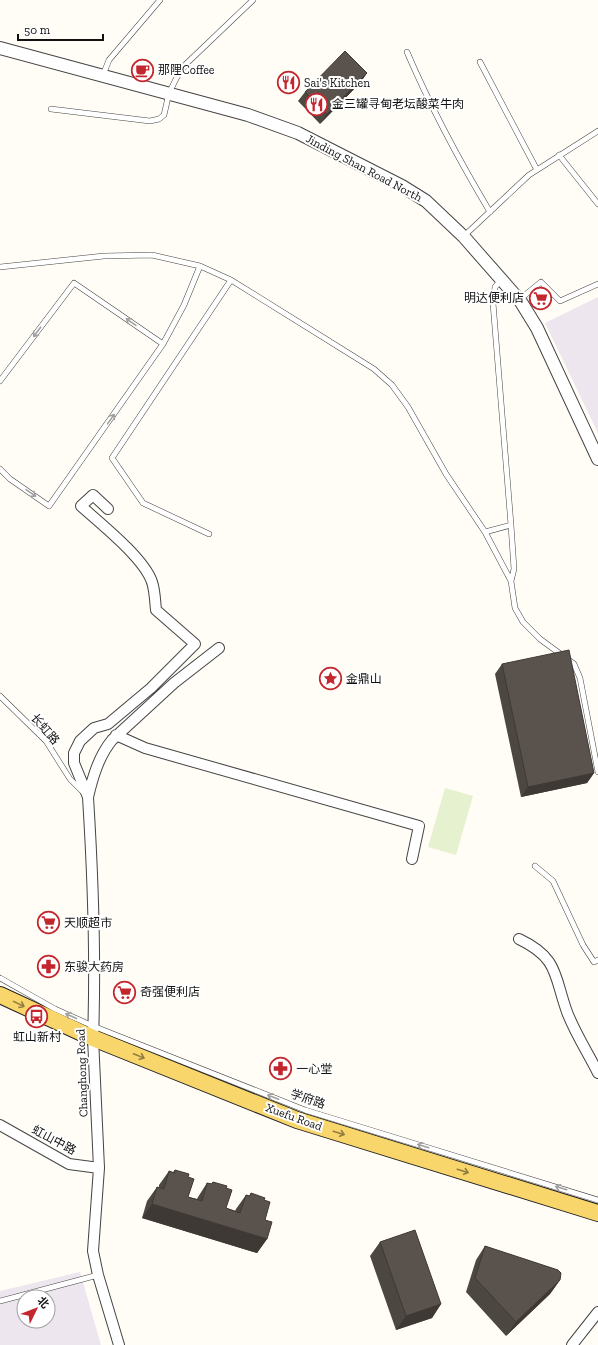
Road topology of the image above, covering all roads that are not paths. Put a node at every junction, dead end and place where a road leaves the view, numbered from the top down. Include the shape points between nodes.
1 (160, 0) edge
2 (253, 0) edge
3 (0, 48) edge
4 (407, 52) dead end
5 (480, 62) dead end
6 (103, 75) junction
7 (169, 93) junction
8 (51, 109) dead end
9 (598, 130) edge
10 (559, 155) junction
11 (537, 170) junction
12 (598, 204) edge
13 (490, 212) junction
14 (464, 236) junction
15 (200, 266) junction
16 (0, 267) edge
17 (502, 279) junction
18 (231, 280) junction
19 (598, 284) edge
20 (519, 300) junction
21 (163, 344) junction
22 (0, 381) edge
23 (598, 460) edge
24 (0, 469) edge
25 (108, 509) dead end
26 (511, 525) junction
27 (485, 532) junction
28 (209, 534) dead end
29 (511, 581) junction
30 (219, 648) dead end
31 (0, 696) edge
32 (116, 735) junction
33 (598, 772) edge
34 (88, 797) junction
35 (412, 859) dead end
36 (536, 866) dead end
37 (519, 939) dead end
38 (598, 960) edge
39 (0, 978) edge
40 (0, 995) edge
41 (93, 1032) junction
42 (598, 1073) edge
43 (0, 1125) edge
44 (99, 1168) junction
45 (598, 1200) edge
46 (598, 1213) edge
47 (98, 1275) junction
48 (0, 1301) edge
49 (598, 1312) edge
50 (119, 1345) edge
51 (572, 1345) edge

1 - 6 lane via 109,60
2 - 7 lane via 186,64
3 - 6 street, Jinding Shan Road North
4 - 13 lane via 462,166
5 - 11 lane
6 - 7 street, Jinding Shan Road North
7 - 8 lane via 164,114 159,119 150,121
7 - 14 street, Jinding Shan Road North via 248,115 298,133 402,186 426,202
9 - 10 lane
10 - 11 lane
10 - 12 lane
11 - 13 lane
13 - 14 lane
14 - 17 street, Jinding Shan Road North
15 - 16 lane via 152,255 104,256
15 - 18 lane
15 - 21 lane via 184,305
17 - 20 street, Jinding Shan Road North
17 - 26 lane via 495,287 493,303
18 - 27 lane via 374,369 392,385
18 - 28 lane via 112,458 143,503
19 - 20 lane via 560,301 541,282
20 - 23 street, Jinding Shan Road North via 537,328
21 -> 22 lane via 74,283
24 -> 21 lane via 10,479 50,506
25 - 34 street via 92,495 81,506 132,553 152,583 156,610 194,644 145,693 108,724 94,728 80,741 74,753 74,763
26 - 27 lane
26 - 29 lane via 514,569
27 - 29 lane
29 - 33 lane via 515,608 523,622 540,639 574,664 580,678
30 - 32 street via 174,683
31 - 34 lane, 长虹路 via 46,741 70,779
32 - 34 street via 105,749 92,779
32 - 35 street via 145,748 419,826
34 - 41 street, Changhong Road via 93,914
36 - 38 lane via 553,881 583,945 594,962
37 - 42 street via 532,945 556,972 567,1013
41 -> 39 lane, 学府路
40 -> 41 main road, Xuefu Road
41 - 44 street, Changhong Road
45 -> 41 lane, 学府路 via 305,1110
41 -> 46 main road, Xuefu Road via 297,1120
43 - 44 street, 虹山中路 via 69,1164
44 - 47 street, Changhong Road via 93,1250
47 - 48 lane
47 - 50 street, Changhong Road
49 - 51 street

